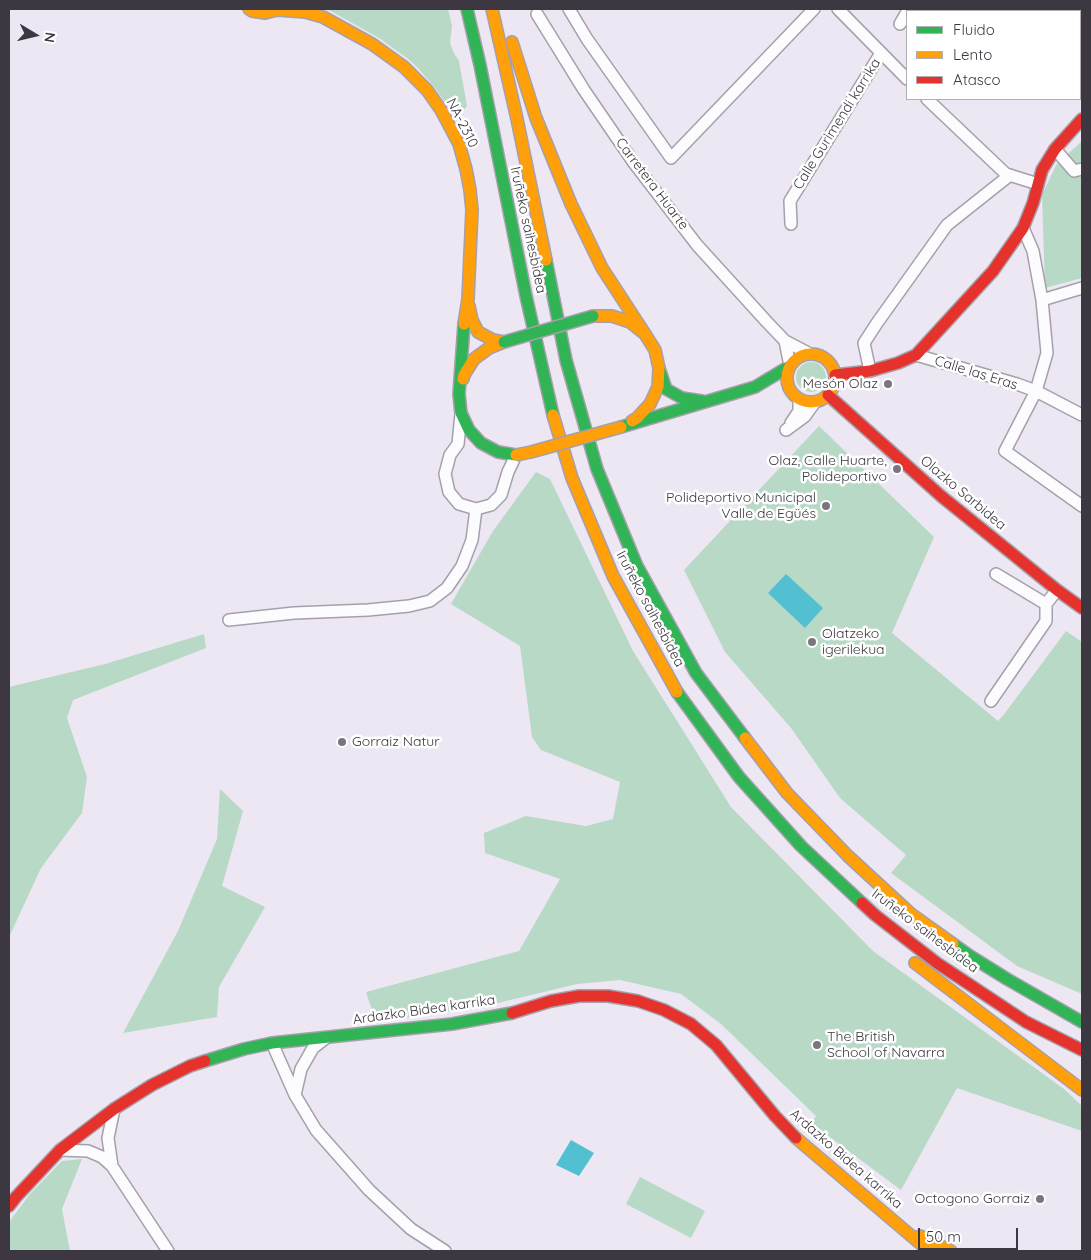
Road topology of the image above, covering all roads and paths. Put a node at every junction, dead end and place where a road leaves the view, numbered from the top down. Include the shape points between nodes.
1 (249, 9) edge
2 (456, 9) edge
3 (467, 9) edge
4 (492, 9) edge
5 (569, 9) edge
6 (814, 9) edge
7 (838, 9) edge
8 (280, 10) edge
9 (319, 13) edge
10 (537, 14) dead end
11 (906, 14) edge
12 (900, 24) dead end
13 (509, 31) dead end
14 (466, 51) dead end
15 (881, 53) junction
16 (906, 78) edge
17 (928, 100) edge
18 (1082, 119) edge
19 (483, 136) dead end
20 (1055, 149) junction
21 (1082, 169) edge
22 (1010, 175) junction
23 (1038, 184) junction
24 (790, 224) dead end
25 (1023, 228) junction
26 (1082, 288) edge
27 (468, 299) junction
28 (1042, 300) junction
29 (645, 334) junction
30 (785, 341) junction
31 (504, 342) junction
32 (808, 354) junction
33 (916, 356) junction
34 (790, 366) junction
35 (659, 368) junction
36 (870, 371) junction
37 (835, 375) junction
38 (755, 387) junction
39 (1036, 391) junction
40 (459, 394) junction
41 (828, 395) junction
42 (796, 397) junction
43 (707, 401) junction
44 (814, 402) junction
45 (461, 413) junction
46 (1082, 415) edge
47 (621, 426) junction
48 (516, 455) junction
49 (1082, 506) edge
50 (476, 509) junction
51 (610, 569) junction
52 (996, 574) dead end
53 (1057, 590) junction
54 (1046, 604) junction
55 (1082, 608) edge
56 (229, 620) dead end
57 (991, 701) dead end
58 (739, 777) junction
59 (872, 927) dead end
60 (908, 958) dead end
61 (1006, 979) junction
62 (1082, 1009) edge
63 (1082, 1022) edge
64 (326, 1038) junction
65 (272, 1043) junction
66 (1082, 1050) edge
67 (1082, 1090) edge
68 (295, 1095) junction
69 (114, 1108) junction
70 (60, 1150) junction
71 (112, 1166) junction
72 (9, 1206) edge
73 (897, 1224) junction
74 (168, 1251) edge
75 (444, 1251) edge
76 (929, 1251) edge
77 (951, 1251) edge

1 - 8 main road, NA-2310 via 265,13
2 - 14 main road
3 - 51 main road, Iruñeko saihesbidea via 552,413 572,478
4 - 61 main road, Iruñeko saihesbidea via 566,360 596,469 637,566 696,673 787,793 911,914
5 - 6 street via 671,158
7 - 15 street
8 - 9 main road, NA-2310
9 - 27 main road, NA-2310 via 404,67 427,90 459,144 472,210
10 - 30 street, Carretera Huarte via 634,163 697,244
11 - 12 street
13 - 29 main road via 536,118 571,204 602,268
15 - 16 street
15 - 24 street, Calle Gurimendi karrika via 790,201
17 - 22 street
18 - 20 main road
19 - 51 main road via 542,404 578,509
20 - 21 street via 1074,171
20 - 23 main road via 1042,170
22 - 23 street
22 - 36 street via 947,225 877,322 864,343
23 - 25 main road
25 - 28 street via 1033,251
25 - 33 main road via 993,271
26 - 28 street
27 - 31 main road via 478,332
27 - 40 main road
28 - 39 street via 1047,353
29 - 31 main road, bridge via 630,322 612,316 593,316
29 - 35 main road via 655,350
30 - 32 street, Carretera Huarte
30 - 34 street
31 - 40 main road via 474,359 464,375
32 - 34 main road via 801,355
32 - 37 main road via 823,356
33 - 36 main road
33 - 39 street, Calle las Eras
34 - 38 main road
34 - 42 main road via 787,381
35 - 43 main road via 666,389 682,398
35 - 47 main road via 658,387 650,404 638,418
36 - 37 main road
37 - 41 main road
38 - 42 main road via 775,389
38 - 43 main road
39 - 46 street, Calle las Eras
39 - 49 street via 1005,451
40 - 45 main road
41 - 44 main road
41 - 53 main road, Olazko Sarbidea via 941,496
42 - 44 main road
42 - 44 street via 799,411 786,430 805,416
43 - 47 main road
45 - 48 main road via 468,430 481,443 498,452
45 - 50 street via 458,444 450,455 445,474 449,492 459,504
47 - 48 main road, bridge
48 - 50 street via 501,495 490,505
50 - 56 street via 472,540 462,566 447,588 430,601 368,610
51 - 58 main road, Iruñeko saihesbidea via 679,696
52 - 54 street
53 - 54 street
53 - 55 main road, Olazko Sarbidea
54 - 57 street via 1046,621
58 - 59 main road via 793,852
58 - 66 main road, Iruñeko saihesbidea via 800,846 874,915 937,963 1026,1022
60 - 67 main road
61 - 62 main road
61 - 63 main road, Iruñeko saihesbidea
64 - 65 main road, Ardazko Bidea karrika
64 - 68 street via 313,1048 301,1069
64 - 73 main road, Ardazko Bidea karrika via 452,1024 579,996 638,1001 691,1024 716,1045 800,1142
65 - 68 street
65 - 69 main road, Ardazko Bidea karrika via 190,1066
68 - 75 street via 316,1130 369,1190 411,1229
69 - 70 main road, Ardazko Bidea karrika
69 - 71 street via 108,1138
70 - 71 street via 88,1151
70 - 72 main road, Ardazko Bidea karrika
71 - 74 street
73 - 76 main road, Ardazko Bidea karrika
73 - 77 main road, Ardazko Bidea karrika

